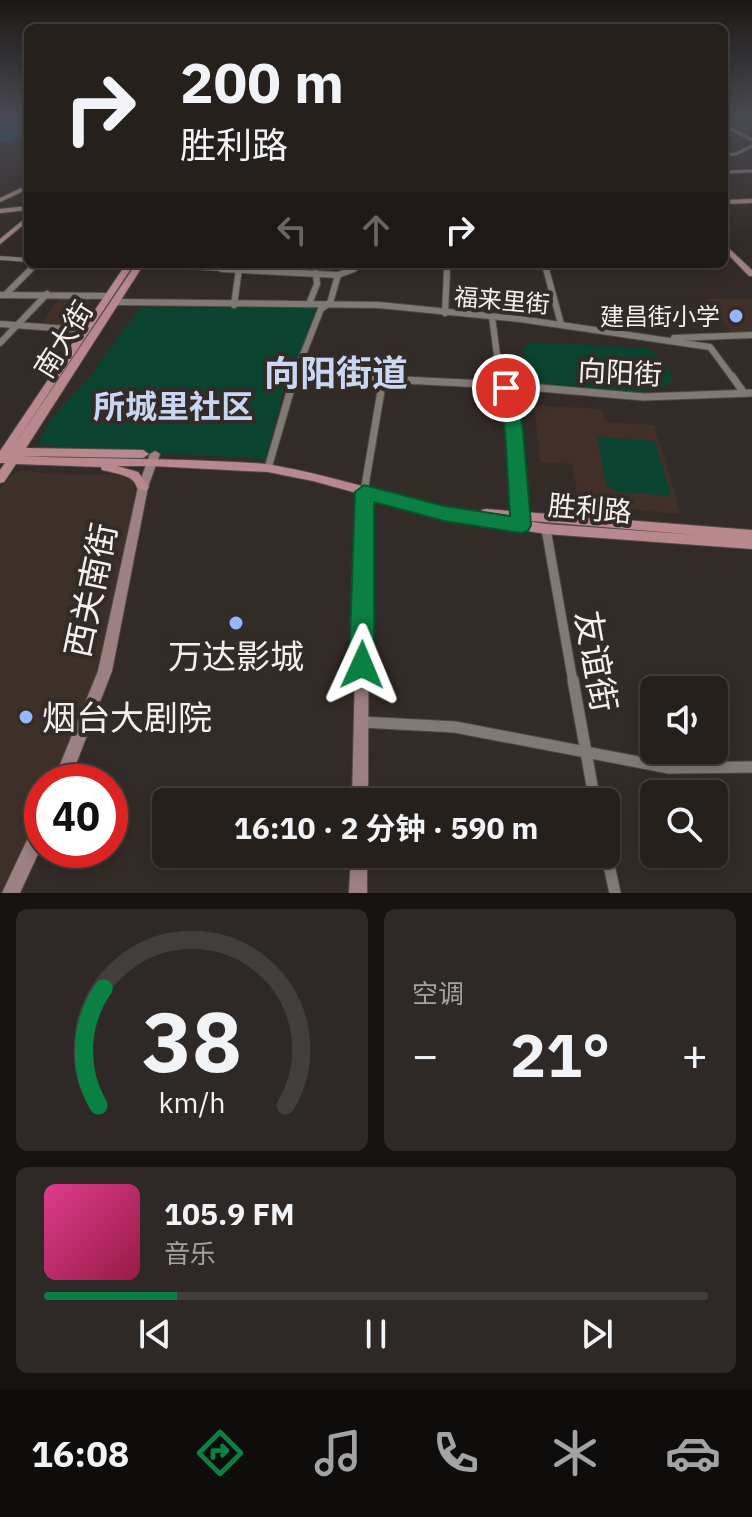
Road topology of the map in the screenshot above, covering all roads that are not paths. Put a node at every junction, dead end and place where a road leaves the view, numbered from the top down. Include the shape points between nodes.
1 (752, 171) edge
2 (728, 172) edge
3 (24, 189) edge
4 (0, 200) edge
5 (728, 201) edge
6 (752, 201) edge
7 (24, 210) edge
8 (0, 212) edge
9 (24, 221) edge
10 (0, 242) edge
11 (728, 247) edge
12 (0, 258) edge
13 (24, 260) edge
14 (32, 268) edge
15 (133, 268) edge
16 (197, 268) edge
17 (357, 268) edge
18 (447, 268) edge
19 (546, 268) edge
20 (238, 270) junction
21 (752, 272) edge
22 (316, 273) junction
23 (338, 275) junction
24 (3, 294) edge
25 (47, 294) junction
26 (111, 299) junction
27 (330, 303) junction
28 (309, 304) junction
29 (234, 305) junction
30 (445, 313) junction
31 (492, 317) junction
32 (0, 324) edge
33 (561, 324) junction
34 (19, 325) junction
35 (84, 330) junction
36 (752, 335) edge
37 (670, 339) junction
38 (0, 343) edge
39 (295, 375) junction
40 (383, 379) junction
41 (504, 385) junction
42 (748, 393) edge
43 (8, 454) edge
44 (153, 458) junction
45 (86, 463) junction
46 (269, 465) junction
47 (0, 479) edge
48 (143, 487) junction
49 (365, 490) junction
50 (520, 521) junction
51 (546, 529) junction
52 (752, 535) edge
53 (752, 544) edge
54 (361, 722) junction
55 (585, 754) junction
56 (68, 764) edge
57 (752, 767) edge
58 (360, 788) edge
59 (592, 788) edge
60 (24, 865) edge
61 (359, 868) edge
62 (610, 868) edge
63 (11, 893) edge
64 (358, 893) edge
65 (615, 893) edge

1 - 2 street
3 - 4 street
5 - 6 street
7 - 8 street
9 - 10 street
11 - 21 street
12 - 13 street
14 - 24 street
15 - 26 main road, 南大街
16 - 20 street
17 - 23 street
18 - 30 street
19 - 33 street
20 - 22 street
20 - 29 street
22 - 23 street
22 - 28 street
23 - 27 street
24 - 25 street, 福来里街
25 - 26 street, 福来里街
25 - 34 street
26 - 29 street, 福来里街
26 - 35 main road, 南大街
26 - 43 main road, 南大街
27 - 28 street, 福来里街
27 - 30 street, 福来里街
27 - 39 street via 321,309
28 - 29 street, 福来里街
30 - 31 street, 福来里街
31 - 33 street, 福来里街
31 - 41 street
32 - 34 street
33 - 37 street, 福来里街
34 - 35 street
34 - 38 street
35 - 43 main road, 南大街
36 - 37 street, 福来里街
37 - 42 street, 福来里街 via 710,347
39 - 40 street, 向阳街
39 - 46 street
40 - 41 street, 向阳街
40 - 49 street
41 - 42 street, 向阳街 via 644,397
41 - 50 street via 514,430
43 - 44 main road, 胜利路
43 - 45 main road, 胜利路
43 - 47 main road, 南大街
44 - 45 main road, 胜利路
44 - 46 main road, 胜利路
44 - 48 street, 西关南街
45 - 48 main road via 134,475
46 - 49 main road, 胜利路
48 - 56 street, 西关南街 via 105,671
49 - 50 main road, 胜利路 via 444,513
49 - 54 street
50 - 51 main road, 胜利路
50 - 52 main road, 胜利路
51 - 53 main road, 胜利路
51 - 55 street, 友谊街
54 - 55 street via 455,727
54 - 58 street
55 - 57 street via 669,768
55 - 59 street, 友谊街
60 - 63 street
61 - 64 street
62 - 65 street

